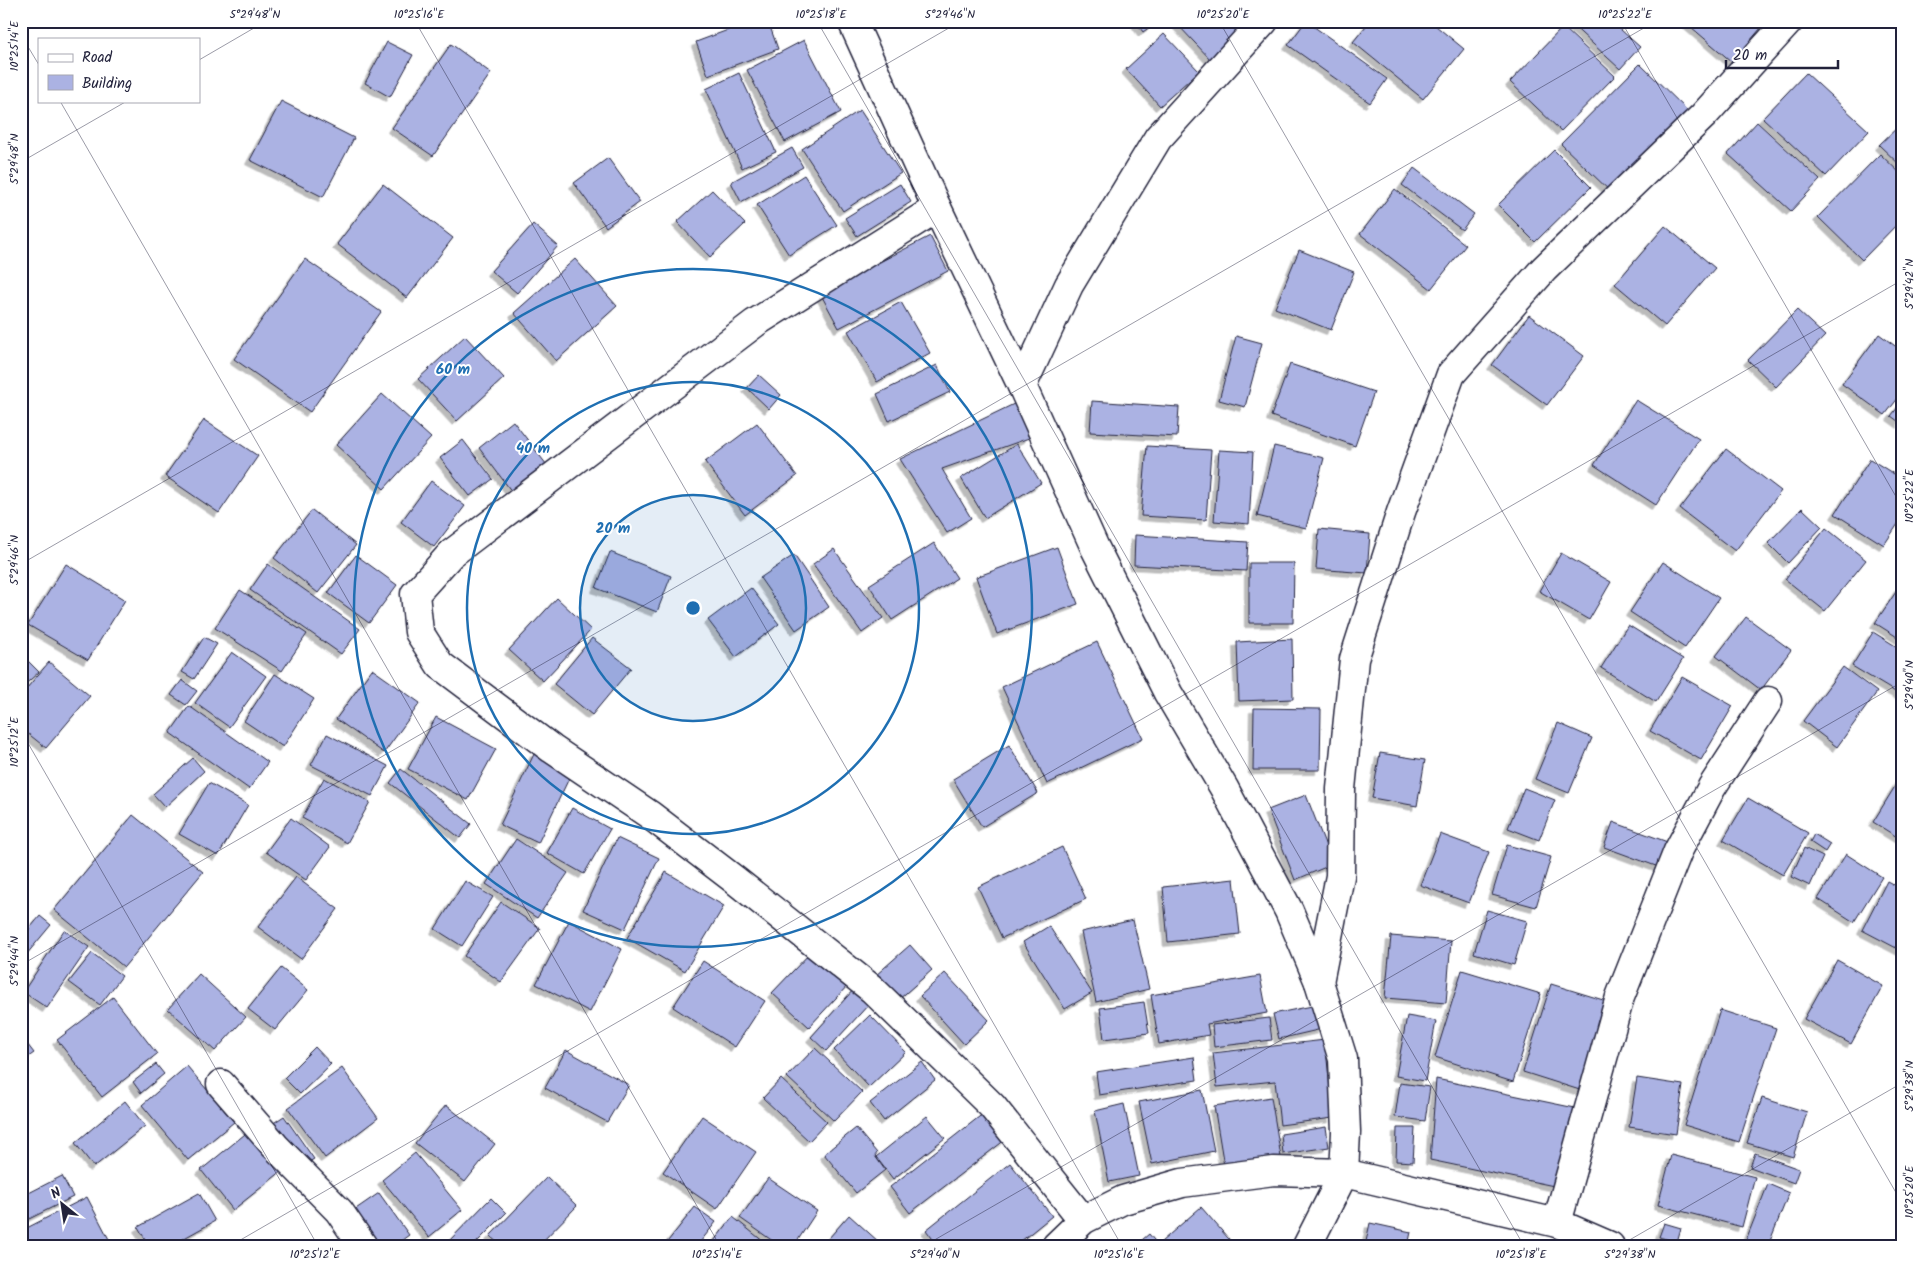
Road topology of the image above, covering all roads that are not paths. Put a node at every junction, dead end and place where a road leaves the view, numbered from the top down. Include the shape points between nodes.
1 (852, 21) edge
2 (1264, 21) edge
3 (1789, 21) edge
4 (937, 208) junction
5 (1022, 386) junction
6 (1768, 701) dead end
7 (1319, 982) junction
8 (221, 1084) dead end
9 (1344, 1173) junction
10 (1083, 1220) junction
11 (1557, 1222) junction
12 (363, 1246) edge
13 (1056, 1246) edge
14 (1307, 1246) edge
15 (1610, 1246) edge

1 - 4 street
2 - 5 street via 1158,138 1069,285
3 - 7 street via 1703,116 1544,269 1451,374 1401,512 1354,658 1341,789 1340,876
4 - 5 street
4 - 10 street via 755,323 451,554 415,594 419,632 440,665 552,749 650,816 872,989 992,1106
5 - 7 street via 1095,548 1168,693 1224,788 1289,911
6 - 11 street via 1712,787 1678,851 1620,997
7 - 9 street via 1343,1059
8 - 12 street via 339,1211
9 - 10 street via 1274,1171 1182,1182 1123,1200
9 - 11 street
9 - 14 street
10 - 13 street
11 - 15 street

